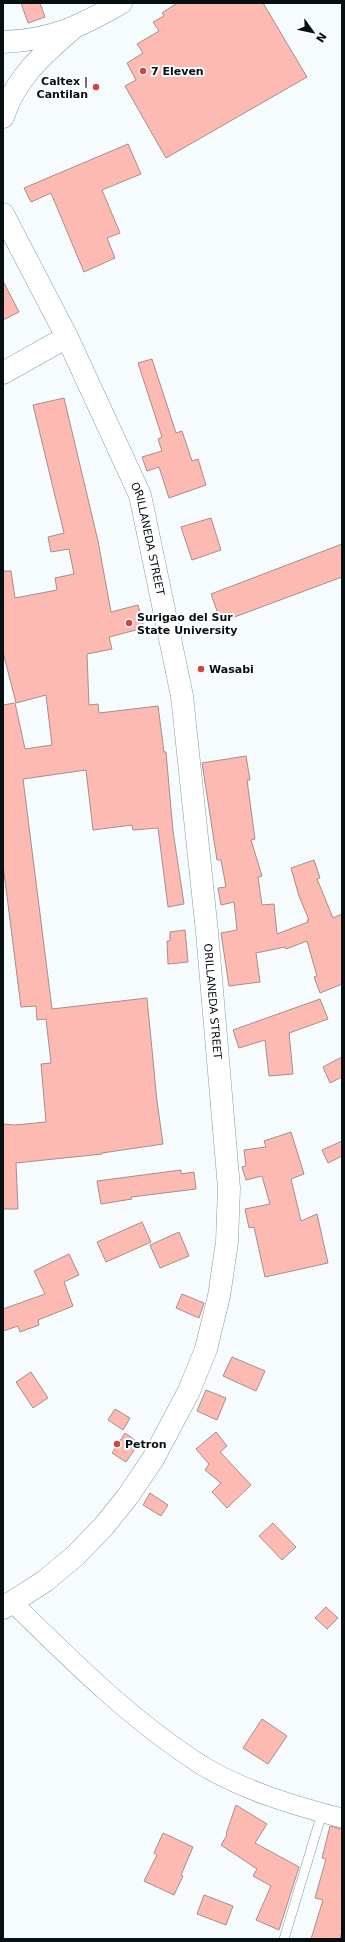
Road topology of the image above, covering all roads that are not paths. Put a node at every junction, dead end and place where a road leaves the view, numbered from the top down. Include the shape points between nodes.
1 (121, 3) edge
2 (71, 30) junction
3 (3, 42) edge
4 (3, 117) edge
5 (3, 214) edge
6 (67, 337) junction
7 (3, 373) edge
8 (8, 1605) edge
9 (322, 1813) junction
10 (342, 1818) edge
11 (284, 1939) edge

1 - 2 main road
2 - 3 main road via 37,40
2 - 4 main road via 29,69 18,84
5 - 6 main road, ORILLANEDA STREET
6 - 7 main road
6 - 8 main road, ORILLANEDA STREET via 140,495 182,696 230,1188 227,1242 219,1296 206,1349 189,1391 152,1458 128,1496 104,1526 76,1556 45,1581
8 - 9 street via 143,1723 204,1766 263,1794
9 - 10 street
9 - 11 lane

